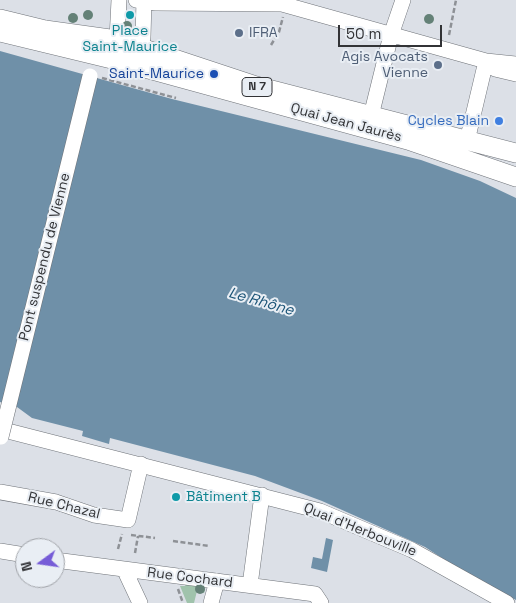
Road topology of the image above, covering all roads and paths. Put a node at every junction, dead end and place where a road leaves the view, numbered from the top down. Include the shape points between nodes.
1 (119, 0) edge
2 (403, 0) edge
3 (456, 0) edge
4 (141, 1) edge
5 (236, 1) edge
6 (283, 2) edge
7 (0, 19) edge
8 (0, 32) edge
9 (391, 35) junction
10 (117, 40) junction
11 (270, 45) dead end
12 (446, 48) junction
13 (139, 58) junction
14 (116, 60) junction
15 (486, 61) junction
16 (516, 64) edge
17 (516, 74) edge
18 (94, 75) joint
19 (176, 98) dead end
20 (371, 116) junction
21 (467, 141) junction
22 (516, 153) edge
23 (516, 177) edge
24 (0, 429) edge
25 (0, 438) edge
26 (141, 464) junction
27 (0, 492) edge
28 (262, 495) junction
29 (125, 527) junction
30 (138, 536) junction
31 (155, 538) dead end
32 (173, 541) dead end
33 (210, 546) dead end
34 (0, 551) edge
35 (15, 553) edge
36 (135, 553) dead end
37 (65, 562) edge
38 (125, 571) junction
39 (216, 581) junction
40 (250, 585) junction
41 (140, 603) edge
42 (211, 603) edge
43 (321, 603) edge
44 (507, 603) edge

1 - 10 street
2 - 9 street
3 - 12 path
4 - 5 street
4 - 13 street
5 - 6 street
6 - 9 street
6 - 11 path via 279,32
7 - 10 main road, Quai Jean Jaurès / N 7 via 44,30
8 - 14 main road, Quai Jean Jaurès / N 7
9 - 12 street
9 - 20 street
10 - 13 main road, Quai Jean Jaurès / N 7
10 - 14 street
12 - 15 street
13 - 14 main road, Quai Jean Jaurès / N 7
13 - 20 main road, Quai Jean Jaurès / N 7
13 - 23 main road, Quai Jean Jaurès / N 7 via 408,140
15 - 16 street
15 - 17 street via 495,69
15 - 21 street
18 - 19 path
18 - 25 street, Pont suspendu de Vienne, bridge
20 - 21 main road, Quai Jean Jaurès / N 7
21 - 22 main road, Quai Jean Jaurès / N 7
24 - 26 street, Quai d'Herbouville
26 - 28 street, Quai d'Herbouville
26 - 29 street
27 - 29 street, Rue Chazal via 56,502 102,516
28 - 40 street
28 - 44 street, Quai d'Herbouville via 320,511 412,550
29 - 30 path
30 - 31 path
30 - 36 path
32 - 33 path
34 - 35 street
37 - 38 street, Rue Cochard
38 - 39 street, Rue Cochard
38 - 41 street
39 - 40 street, Rue Cochard
39 - 42 street
40 - 43 street, Rue Cochard via 315,594

